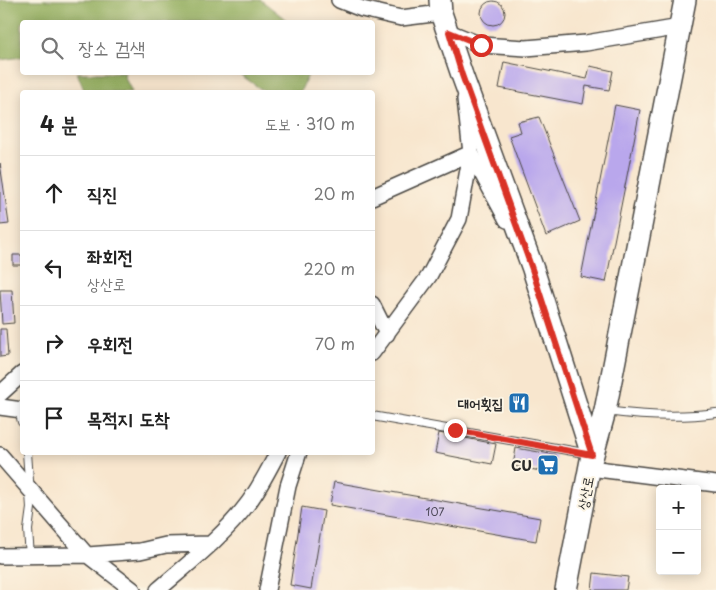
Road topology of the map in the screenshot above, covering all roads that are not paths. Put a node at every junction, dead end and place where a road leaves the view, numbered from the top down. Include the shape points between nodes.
1 (339, 0) edge
2 (685, 0) edge
3 (444, 15) edge
4 (680, 27) junction
5 (462, 75) junction
6 (471, 153) junction
7 (375, 197) edge
8 (532, 269) junction
9 (375, 310) edge
10 (388, 334) junction
11 (375, 349) edge
12 (20, 376) edge
13 (0, 394) edge
14 (0, 407) edge
15 (604, 411) junction
16 (716, 413) edge
17 (20, 414) edge
18 (375, 417) edge
19 (0, 455) edge
20 (27, 455) edge
21 (276, 455) edge
22 (298, 455) edge
23 (591, 461) junction
24 (716, 484) edge
25 (28, 487) junction
26 (211, 544) junction
27 (88, 555) junction
28 (0, 556) edge
29 (30, 556) junction
30 (133, 590) edge
31 (158, 590) edge
32 (266, 590) edge
33 (566, 590) edge

1 - 3 street via 401,18
2 - 4 street
3 - 4 street via 481,45 526,48 586,43
3 - 5 street, 상산로
4 - 15 street
5 - 6 street
5 - 8 street, 상산로
6 - 7 street
6 - 8 street
6 - 10 street via 459,219 428,276
8 - 23 street, 상산로
9 - 10 street
10 - 11 street
12 - 13 street
14 - 17 street
15 - 16 lane via 672,416
15 - 23 street
18 - 23 lane
19 - 25 street
20 - 25 lane
21 - 26 street via 249,502
22 - 32 street via 288,486
23 - 24 street
23 - 33 street, 상산로
25 - 27 street
25 - 29 lane
26 - 27 street via 166,545 140,551
26 - 31 street
27 - 29 street
27 - 30 street
28 - 29 street

